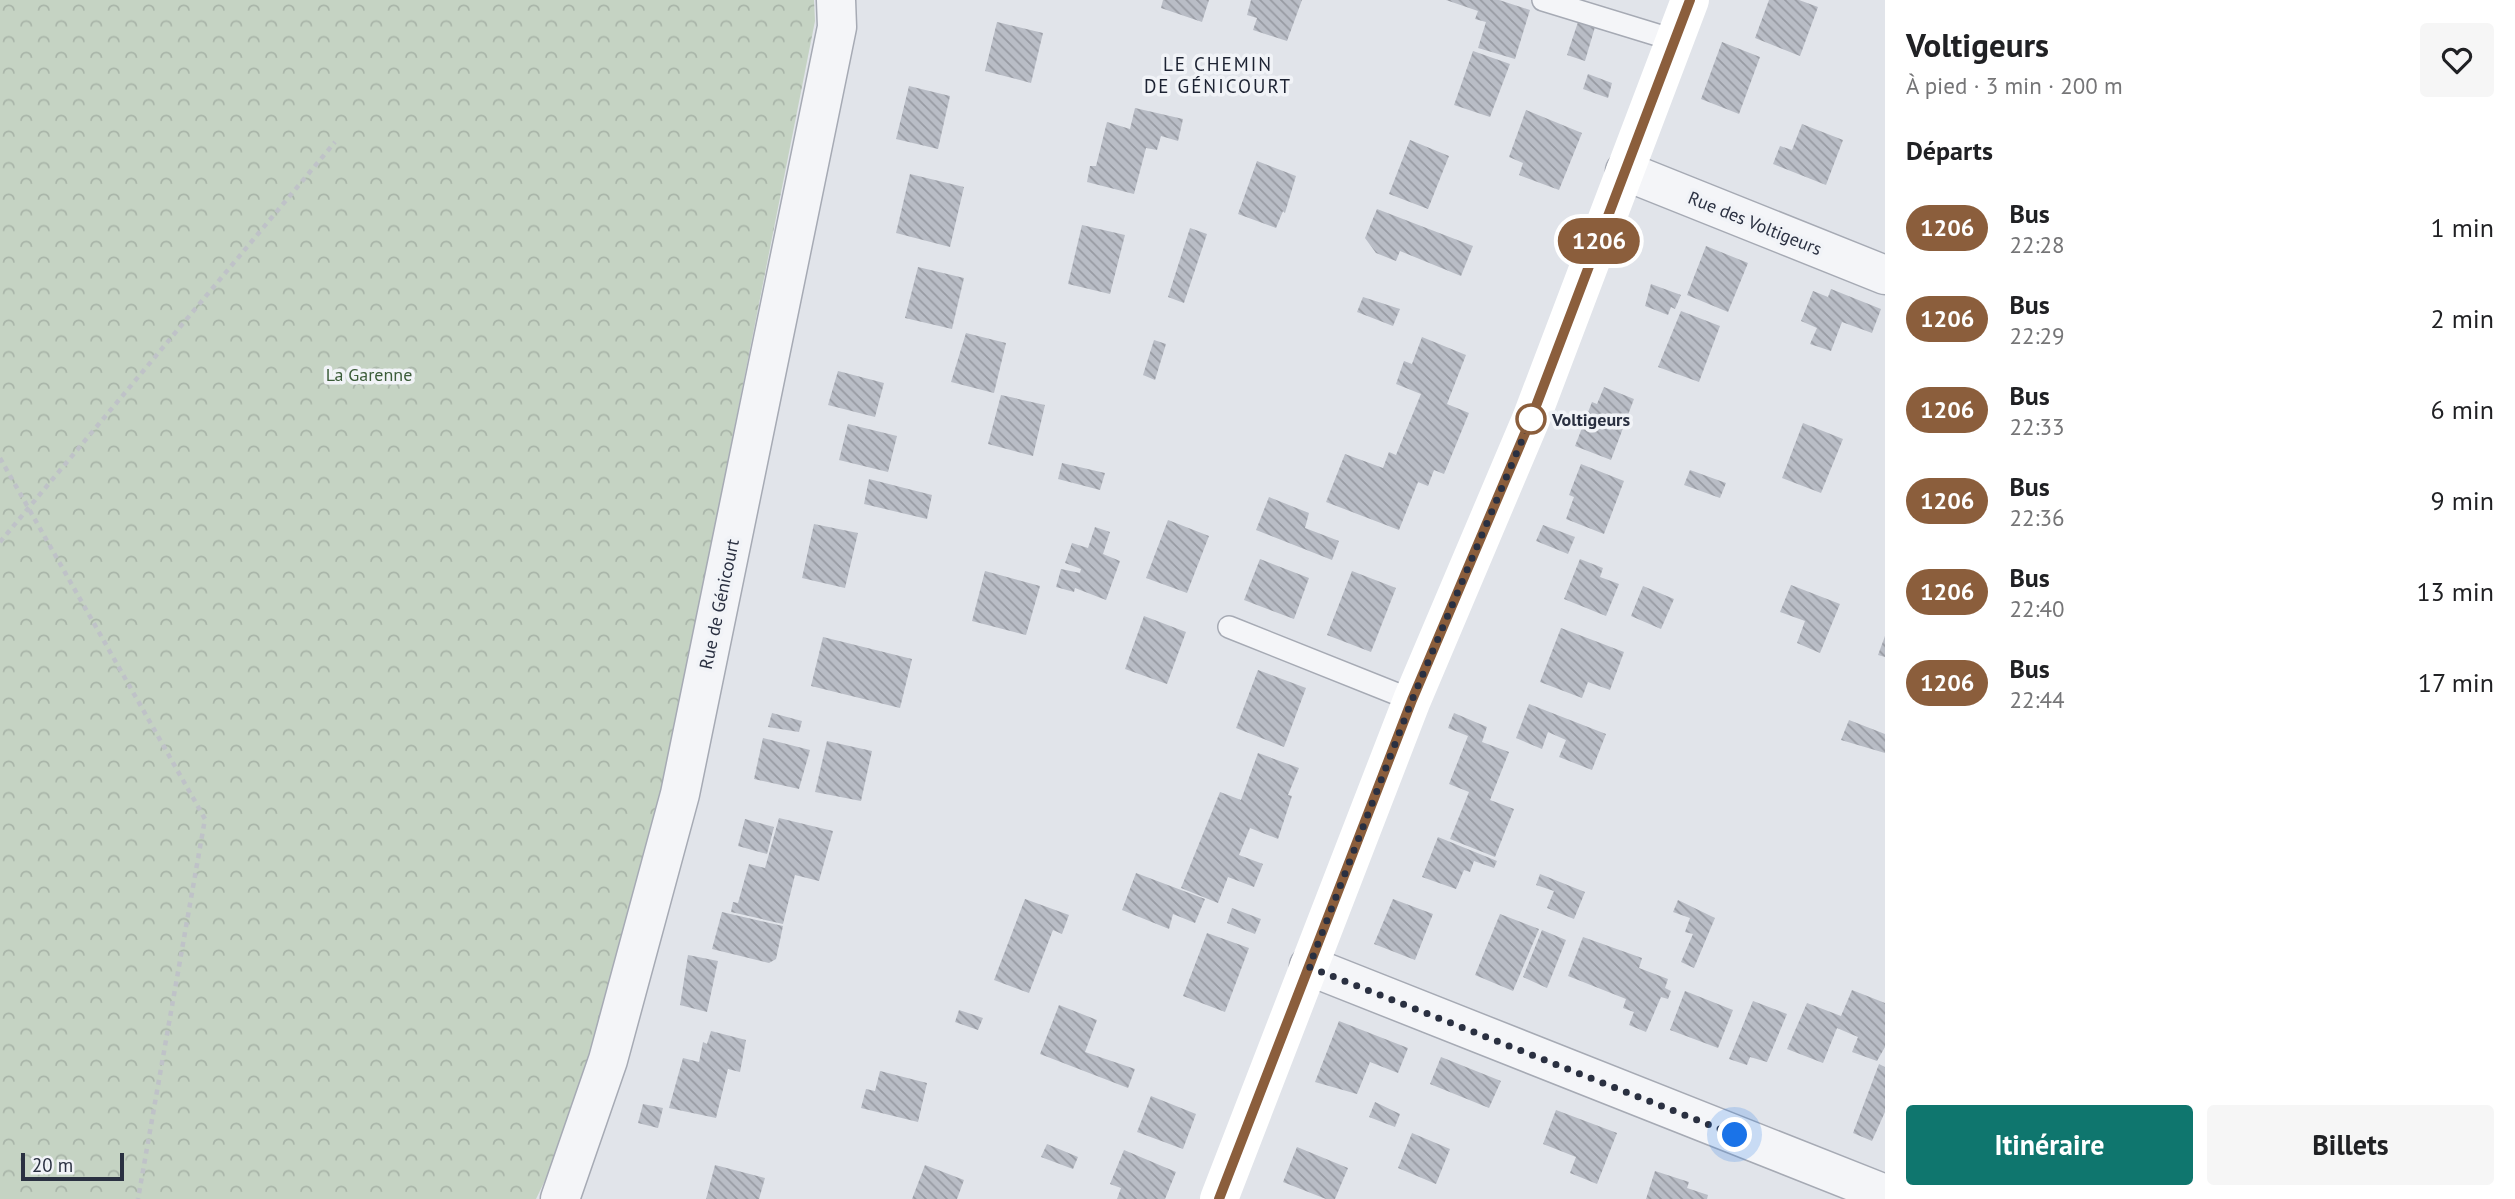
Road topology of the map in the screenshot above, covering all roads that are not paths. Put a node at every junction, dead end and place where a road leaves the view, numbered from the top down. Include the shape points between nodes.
1 (836, 0) edge
2 (1543, 0) edge
3 (1690, 0) edge
4 (1677, 41) junction
5 (1625, 171) junction
6 (1885, 275) edge
7 (1229, 627) dead end
8 (1412, 700) junction
9 (1309, 967) junction
10 (1885, 1194) edge
11 (560, 1199) edge
12 (1219, 1199) edge

1 - 11 street, Rue de Génicourt via 837,27 680,794 608,1060
2 - 4 lane
3 - 4 street
4 - 5 street
5 - 6 street, Rue des Voltigeurs
5 - 8 street via 1535,421
7 - 8 lane
8 - 9 street
9 - 10 street
9 - 12 street

